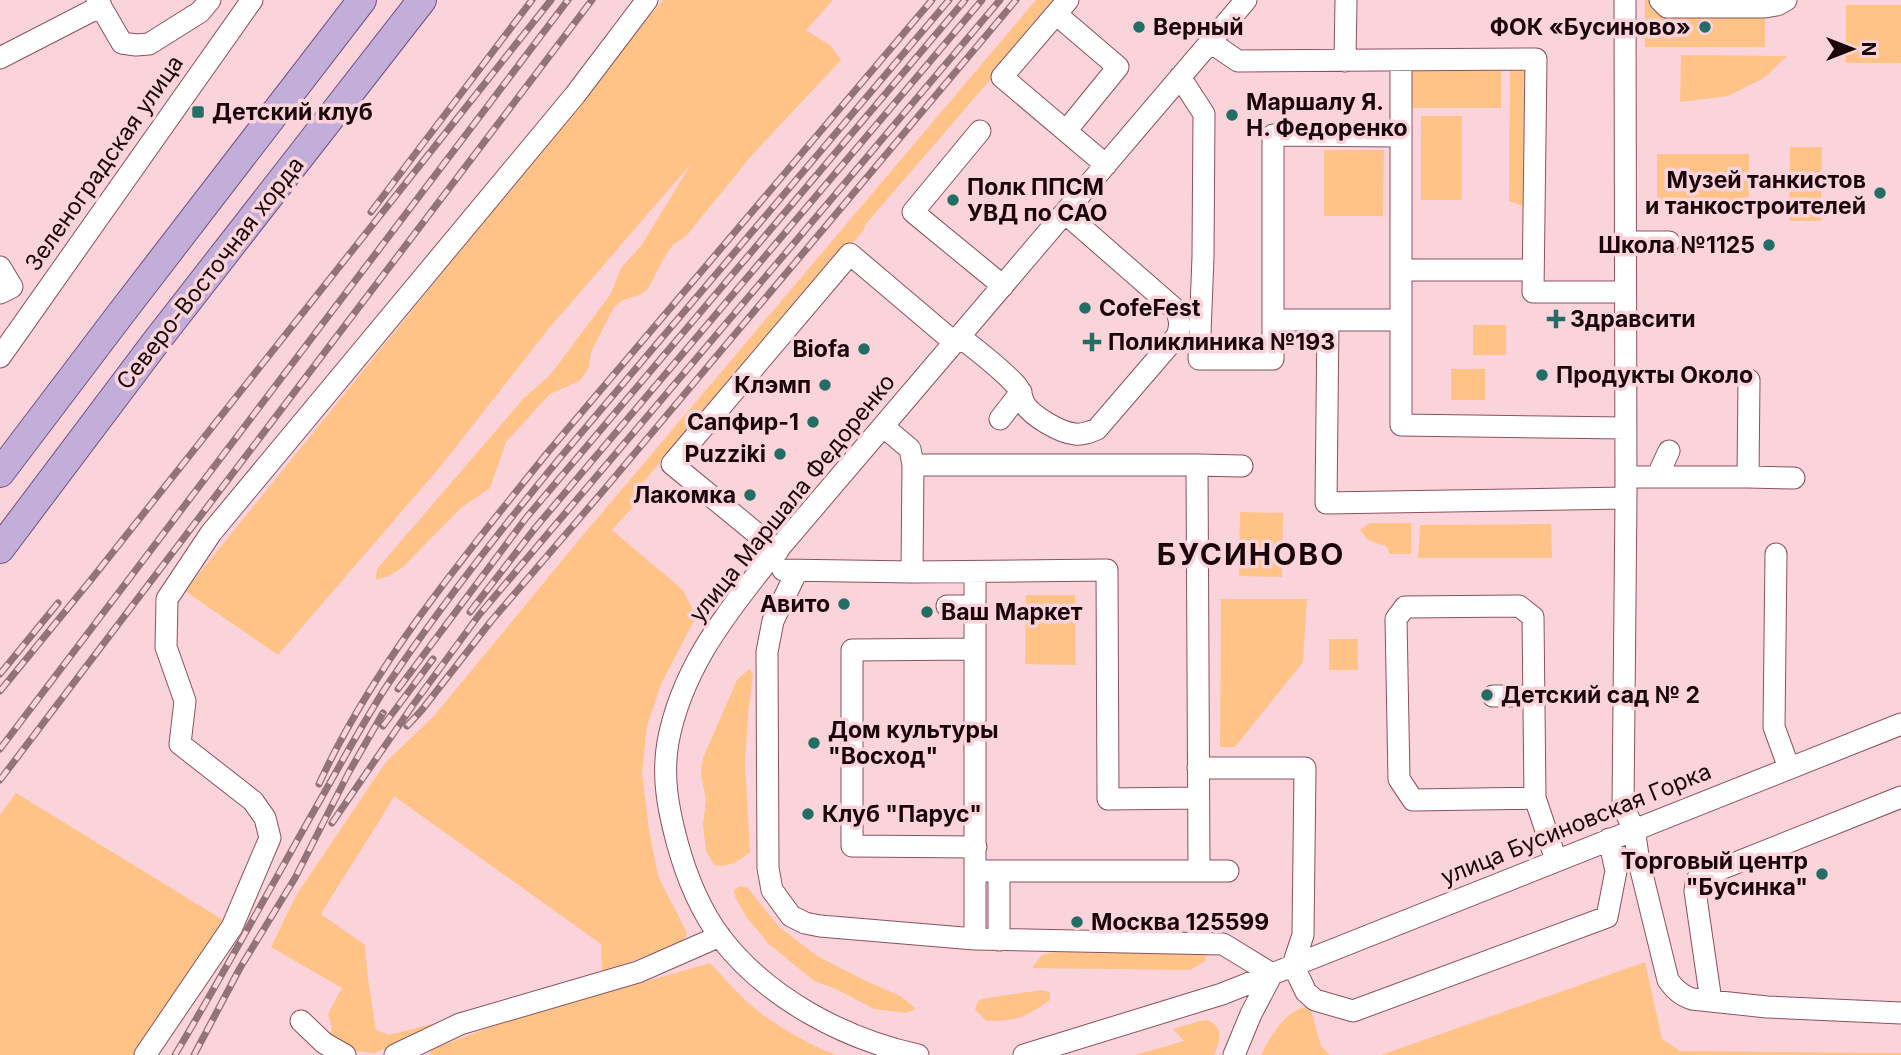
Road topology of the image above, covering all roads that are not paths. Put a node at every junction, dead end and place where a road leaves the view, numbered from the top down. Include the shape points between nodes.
1 (210, 0) edge
2 (252, 0) edge
3 (362, 0) edge
4 (422, 0) edge
5 (647, 0) edge
6 (1246, 0) edge
7 (1346, 0) edge
8 (1786, 0) edge
9 (99, 3) edge
10 (1663, 3) edge
11 (1625, 4) edge
12 (1062, 7) edge
13 (1210, 42) junction
14 (0, 58) edge
15 (1401, 60) junction
16 (1345, 61) junction
17 (1180, 77) junction
18 (980, 131) dead end
19 (1066, 131) junction
20 (1401, 135) junction
21 (1106, 164) junction
22 (1065, 213) junction
23 (1625, 242) junction
24 (1669, 242) dead end
25 (0, 267) edge
26 (1401, 270) junction
27 (1534, 270) junction
28 (1003, 286) junction
29 (6, 290) edge
30 (1625, 292) junction
31 (36, 305) junction
32 (1273, 320) junction
33 (1328, 320) junction
34 (1401, 320) junction
35 (957, 340) junction
36 (0, 356) edge
37 (1749, 380) dead end
38 (1021, 392) junction
39 (1000, 419) dead end
40 (884, 427) junction
41 (1626, 428) junction
42 (1669, 451) dead end
43 (914, 465) junction
44 (1197, 465) junction
45 (1242, 466) dead end
46 (0, 473) edge
47 (1657, 477) junction
48 (1748, 477) junction
49 (1794, 478) dead end
50 (1626, 488) junction
51 (0, 549) edge
52 (778, 551) junction
53 (1776, 554) dead end
54 (764, 567) junction
55 (797, 571) junction
56 (912, 572) junction
57 (975, 572) junction
58 (947, 606) dead end
59 (975, 606) junction
60 (975, 649) junction
61 (1493, 695) dead end
62 (1534, 695) junction
63 (1901, 724) edge
64 (1198, 768) junction
65 (1789, 768) junction
66 (1901, 797) edge
67 (1198, 798) junction
68 (1535, 798) junction
69 (1634, 829) junction
70 (1609, 839) junction
71 (976, 846) junction
72 (1556, 860) junction
73 (976, 870) junction
74 (999, 871) junction
75 (1199, 871) junction
76 (1228, 871) dead end
77 (720, 936) junction
78 (975, 939) junction
79 (999, 940) junction
80 (1293, 965) junction
81 (1272, 974) junction
82 (1712, 1001) junction
83 (1901, 1013) edge
84 (301, 1021) dead end
85 (145, 1055) edge
86 (345, 1055) edge
87 (396, 1055) edge
88 (918, 1055) edge
89 (1024, 1055) edge
90 (1234, 1055) edge

1 - 9 street via 200,12 149,44 136,45 121,43
2 - 31 street, Зеленоградская улица
3 - 46 main road, Северо-Восточная хорда
4 - 51 main road, Северо-Восточная хорда
5 - 85 street via 575,95 211,533 167,599 166,647 185,701 180,744 253,801 265,818 270,838 232,926
6 - 13 street, улица Маршала Федоренко
7 - 16 street
8 - 10 street via 1765,7
9 - 14 street
10 - 11 street
11 - 23 street
12 - 19 street via 1118,66
12 - 19 street via 1002,77
13 - 16 street via 1238,61
13 - 17 street, улица Маршала Федоренко
15 - 16 street
15 - 20 street
15 - 27 street via 1536,59
17 - 21 street, улица Маршала Федоренко
17 - 32 street via 1204,114 1199,359 1273,359
18 - 28 street via 913,212
19 - 21 street
20 - 26 street
20 - 32 street via 1273,135
21 - 22 street, улица Маршала Федоренко
22 - 28 street, улица Маршала Федоренко
22 - 38 street via 1176,310 1180,327 1097,429 1077,435 1057,429 1025,405
23 - 24 street
23 - 30 street
25 - 29 street
26 - 27 street
26 - 34 street
27 - 30 street via 1533,292
28 - 35 street, улица Маршала Федоренко
29 - 31 street
30 - 41 street
31 - 36 street, Зеленоградская улица
32 - 33 street
33 - 34 street
33 - 50 street via 1326,503
34 - 41 street via 1402,425
35 - 38 street via 996,366
35 - 40 street, улица Маршала Федоренко
35 - 52 street via 850,254 672,464
37 - 48 street
38 - 39 street
40 - 43 street via 910,449
40 - 52 street, улица Маршала Федоренко
41 - 50 street
42 - 47 street
43 - 44 street
43 - 56 street
44 - 45 street
44 - 64 street
47 - 48 street
47 - 50 street
48 - 49 street
50 - 69 street via 1623,807
52 - 54 street, улица Маршала Федоренко
53 - 65 street via 1774,727
54 - 55 street
54 - 77 street, улица Маршала Федоренко via 699,656 682,693 668,743 665,781 672,824 699,900
55 - 56 street
55 - 78 street via 773,621 767,652 768,868 772,890 791,916 804,923
56 - 57 street
57 - 59 street
57 - 67 street via 1107,570 1108,799
58 - 59 street
59 - 60 street
60 - 71 street
60 - 71 street via 852,650 852,846
61 - 62 street
62 - 68 street
62 - 68 street via 1533,617 1519,606 1405,607 1396,619 1399,779 1413,800
63 - 65 street, улица Бусиновская Горка
64 - 67 street
64 - 80 street via 1304,768 1303,935
65 - 69 street, улица Бусиновская Горка
66 - 82 street via 1698,878 1695,891
67 - 75 street
68 - 72 street
69 - 70 street, улица Бусиновская Горка
69 - 82 street via 1668,979 1682,995
70 - 72 street, улица Бусиновская Горка
70 - 80 street via 1616,870 1607,917 1353,1011 1315,1000
71 - 73 street
72 - 80 street, улица Бусиновская Горка
73 - 74 street
73 - 78 street
74 - 75 street
74 - 79 street
75 - 76 street
77 - 87 street via 638,972 460,1024
77 - 88 street, улица Маршала Федоренко via 752,971 790,1000 865,1039
78 - 79 street
79 - 81 street via 1223,944
80 - 81 street, улица Бусиновская Горка
81 - 89 street
81 - 90 street
82 - 83 street
84 - 86 street

